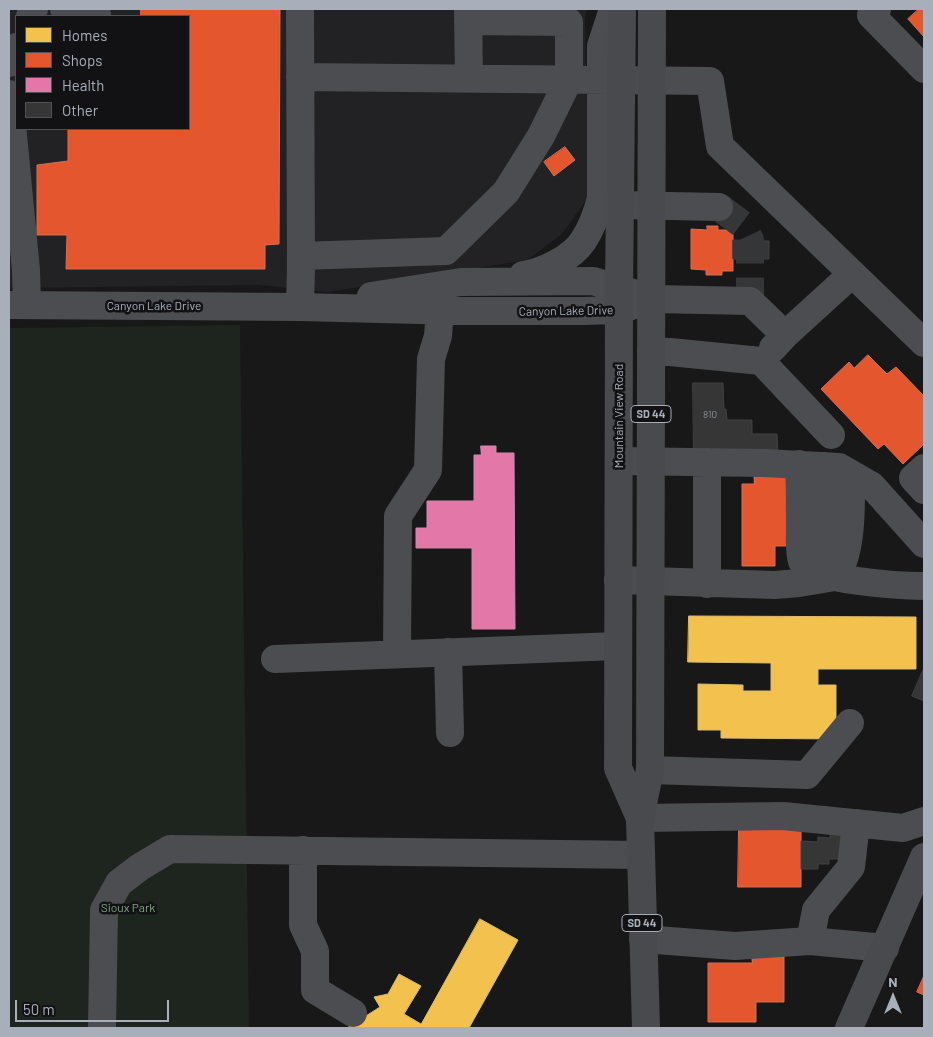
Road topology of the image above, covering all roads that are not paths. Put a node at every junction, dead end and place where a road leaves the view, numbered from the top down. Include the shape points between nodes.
1 (64, 9) edge
2 (300, 9) edge
3 (613, 9) edge
4 (622, 9) edge
5 (652, 9) edge
6 (877, 9) edge
7 (97, 14) dead end
8 (468, 15) edge
9 (571, 15) edge
10 (15, 49) edge
11 (9, 63) edge
12 (924, 69) edge
13 (300, 77) junction
14 (468, 78) junction
15 (569, 79) junction
16 (612, 80) junction
17 (651, 80) junction
18 (9, 94) edge
19 (620, 205) junction
20 (651, 205) junction
21 (719, 207) tunnel mouth
22 (301, 256) junction
23 (852, 274) junction
24 (461, 282) junction
25 (619, 299) junction
26 (653, 299) junction
27 (15, 305) edge
28 (300, 307) junction
29 (440, 310) junction
30 (785, 335) junction
31 (924, 343) edge
32 (651, 352) junction
33 (761, 361) junction
34 (831, 435) dead end
35 (619, 461) junction
36 (651, 461) junction
37 (707, 462) junction
38 (813, 465) junction
39 (924, 468) edge
40 (851, 474) junction
41 (924, 490) edge
42 (924, 544) edge
43 (835, 577) junction
44 (618, 580) junction
45 (651, 582) junction
46 (708, 584) junction
47 (924, 586) edge
48 (618, 646) junction
49 (448, 652) junction
50 (397, 654) junction
51 (275, 659) dead end
52 (850, 723) dead end
53 (450, 733) dead end
54 (650, 770) junction
55 (640, 818) junction
56 (924, 821) edge
57 (856, 823) junction
58 (302, 850) junction
59 (640, 855) junction
60 (924, 857) edge
61 (643, 939) junction
62 (810, 941) junction
63 (885, 948) junction
64 (353, 1013) dead end
65 (102, 1028) edge
66 (646, 1028) edge
67 (849, 1028) edge

1 - 7 street
2 - 13 street
3 - 16 street via 602,46
4 - 16 main road, Mountain View Road / SD 44
5 - 17 main road, Mountain View Road / SD 44
6 - 12 street via 871,15
8 - 9 street
8 - 14 street
9 - 15 street
10 - 11 street
13 - 14 street
13 - 22 street
14 - 15 street
15 - 16 street
15 - 22 street via 542,136 506,192 446,251
16 - 17 street
16 - 19 main road, Mountain View Road / SD 44
16 - 24 street via 601,198 596,216 582,242 544,269 525,275
17 - 20 main road, Mountain View Road / SD 44
17 - 23 street via 710,81 720,146
18 - 27 street via 26,270
19 - 20 street
19 - 25 main road, Mountain View Road / SD 44
20 - 21 street
20 - 26 main road, Mountain View Road / SD 44
22 - 28 street
23 - 30 street
23 - 31 street
24 - 25 street, Canyon Lake Drive via 593,281
24 - 28 street, Canyon Lake Drive
25 - 26 street, Canyon Lake Drive
25 - 29 street, Canyon Lake Drive via 584,311
25 - 35 main road, Mountain View Road / SD 44
26 - 30 street, Canyon Lake Drive via 750,301
26 - 32 main road, Mountain View Road / SD 44
27 - 28 street, Canyon Lake Drive
28 - 29 street, Canyon Lake Drive
29 - 50 street via 438,336 431,359 428,470 398,516
30 - 33 street
32 - 33 street
32 - 36 main road, Mountain View Road / SD 44
33 - 34 street
35 - 36 street
35 - 44 main road, Mountain View Road / SD 44
36 - 37 street
36 - 45 main road, Mountain View Road / SD 44
37 - 38 street
37 - 46 street
38 - 40 street via 839,467
38 - 43 street
39 - 41 street via 913,478
40 - 42 street via 872,486
40 - 43 street via 849,534 841,569
43 - 46 street via 776,585
43 - 47 street
44 - 45 street
44 - 48 main road, Mountain View Road / SD 44
45 - 46 street
45 - 54 main road, Mountain View Road / SD 44
48 - 49 street
48 - 55 main road, Mountain View Road / SD 44 via 618,768
49 - 50 street
49 - 53 street
50 - 51 street
52 - 54 street via 807,775
54 - 55 main road, Mountain View Road / SD 44
55 - 57 street via 783,816
55 - 59 main road, Mountain View Road / SD 44
56 - 57 street via 903,828
57 - 62 street via 851,867 816,910
58 - 59 street
58 - 64 street via 302,925 315,951 315,990
58 - 65 street via 170,849 119,883 104,910
59 - 61 main road, Mountain View Road / SD 44
60 - 63 main road
61 - 62 street via 735,946
61 - 66 main road, Mountain View Road / SD 44
62 - 63 street
63 - 67 main road

